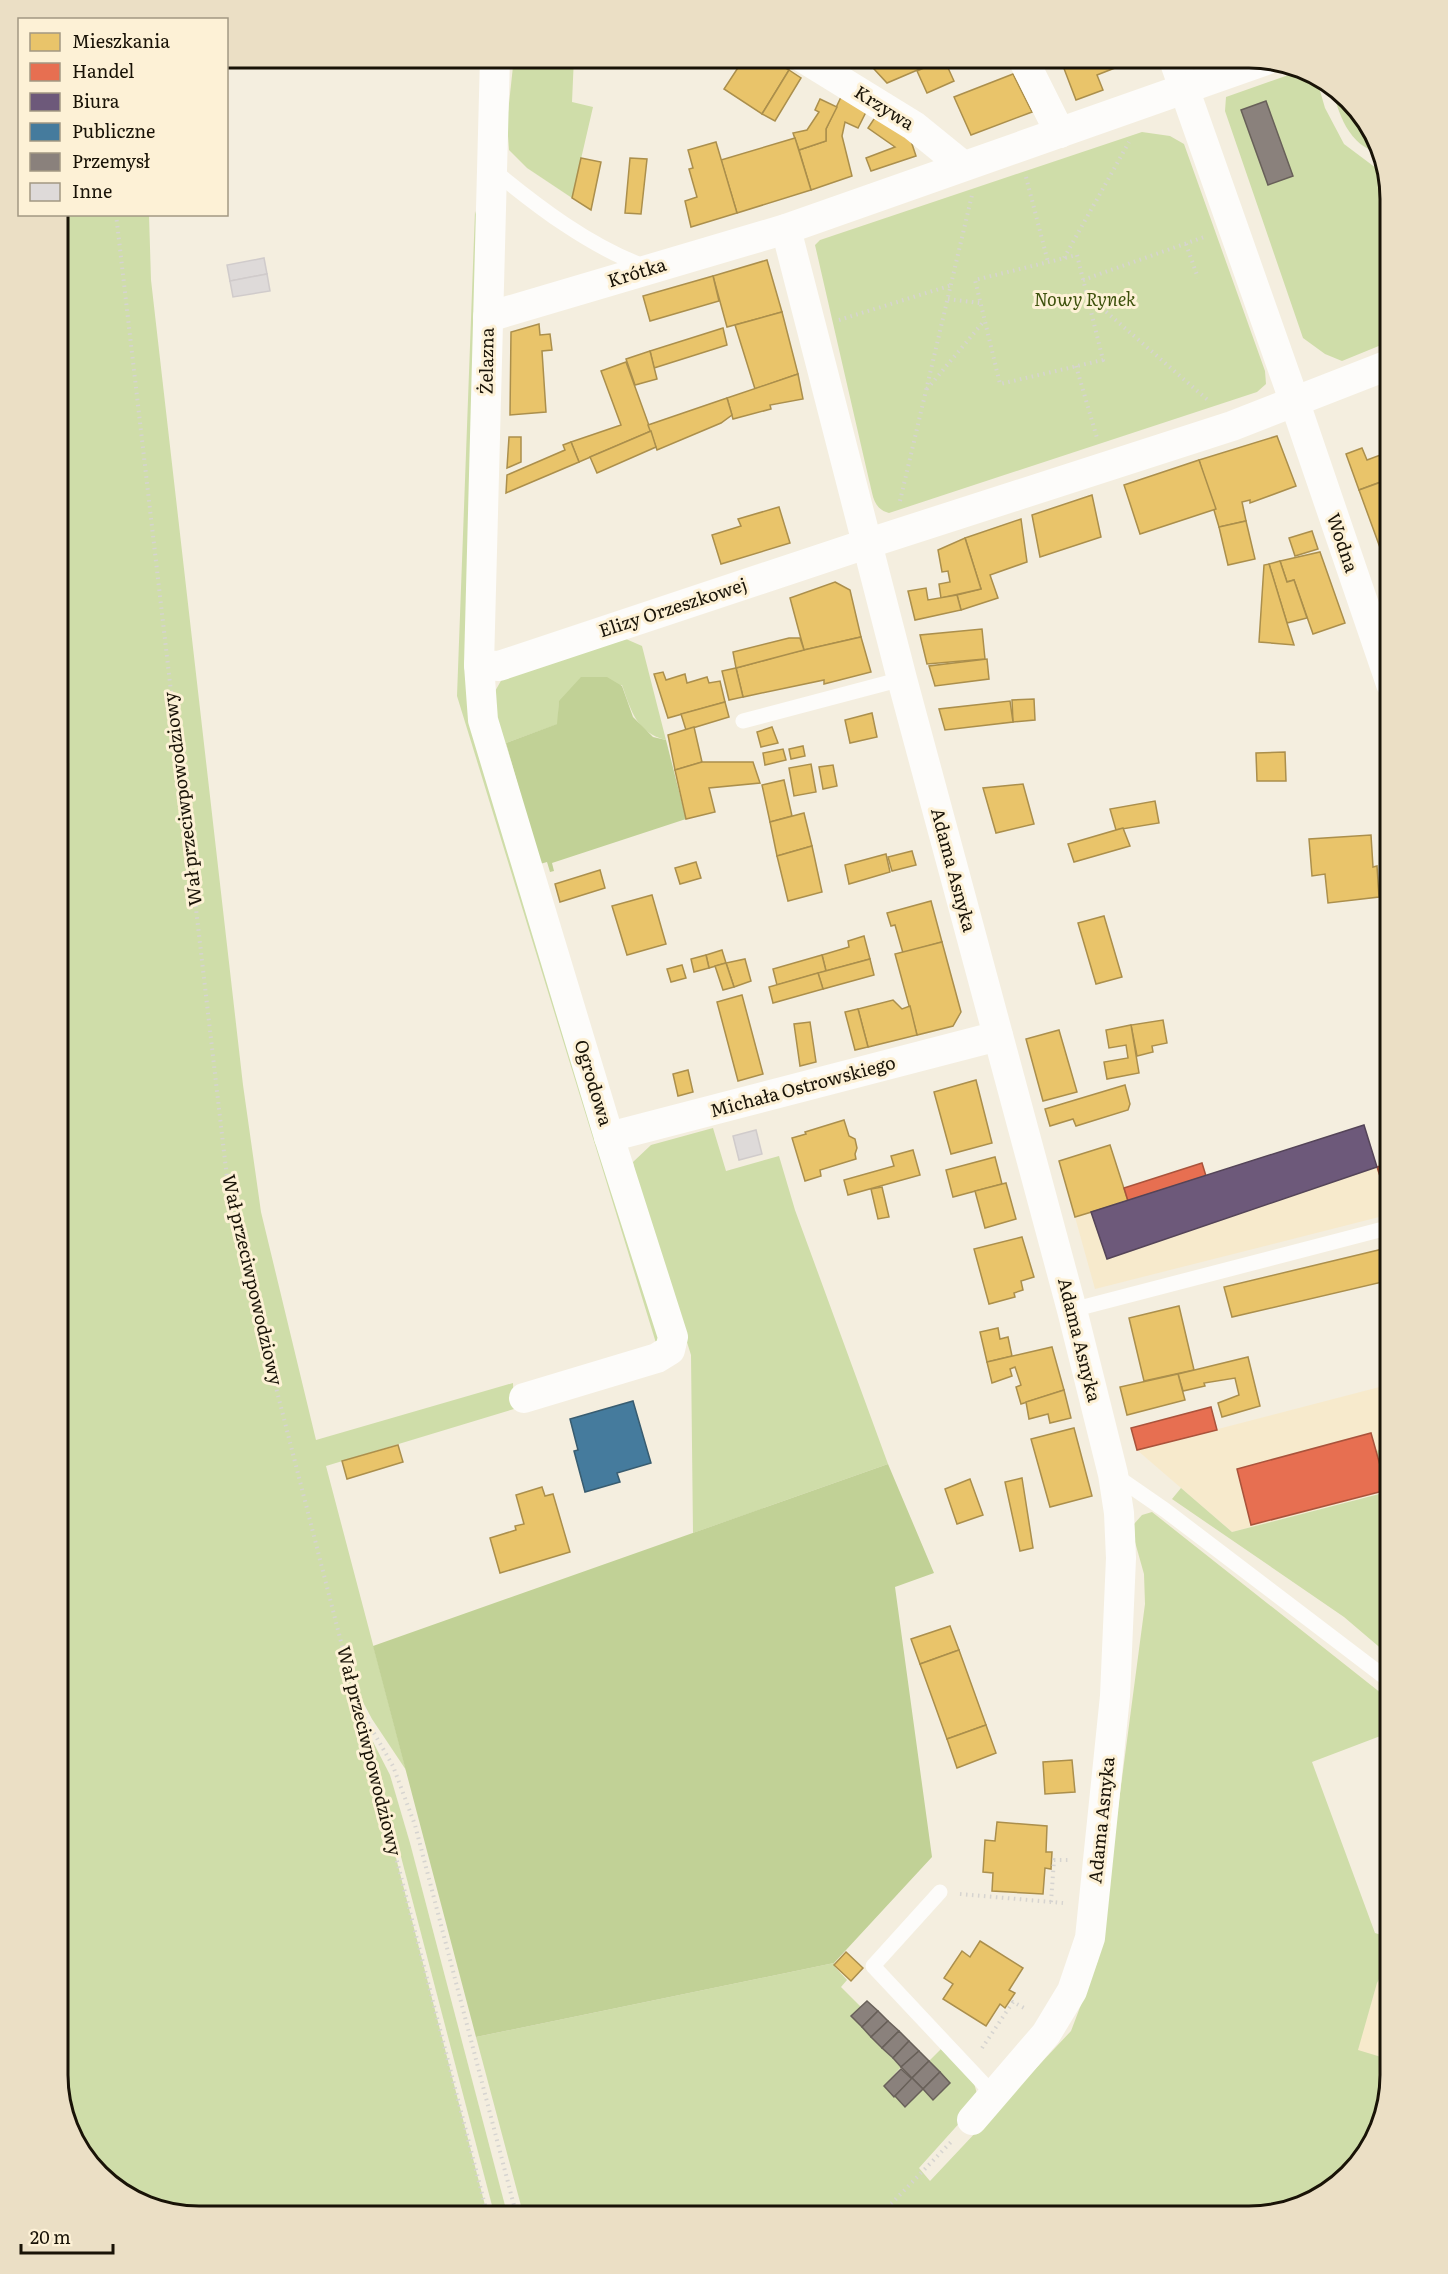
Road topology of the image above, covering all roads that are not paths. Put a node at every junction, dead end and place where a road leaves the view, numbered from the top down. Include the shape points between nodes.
1 (495, 68) edge
2 (820, 68) edge
3 (1028, 68) edge
4 (1177, 68) edge
5 (1243, 68) edge
6 (1184, 89) junction
7 (1060, 133) junction
8 (492, 168) junction
9 (968, 177) junction
10 (786, 229) junction
11 (651, 269) junction
12 (488, 317) junction
13 (1380, 368) edge
14 (1295, 403) junction
15 (866, 544) junction
16 (1380, 652) edge
17 (479, 665) junction
18 (902, 679) junction
19 (744, 721) dead end
20 (998, 1036) junction
21 (609, 1137) junction
22 (1380, 1230) edge
23 (1072, 1310) junction
24 (524, 1398) dead end
25 (1113, 1474) junction
26 (1380, 1674) edge
27 (940, 1892) road end
28 (993, 2095) junction
29 (972, 2120) road end

1 - 8 street, Żelazna
2 - 9 street, Krzywa via 914,126
3 - 7 street
4 - 6 street
5 - 6 street
6 - 7 street
6 - 14 street
7 - 9 street
8 - 11 lane via 591,240
8 - 12 street, Żelazna
9 - 10 street
10 - 11 street, Krótka
10 - 15 street
11 - 12 street, Krótka
12 - 17 street, Żelazna
13 - 14 street
14 - 15 street
14 - 16 street, Wodna
15 - 17 street, Elizy Orzeszkowej via 499,666
15 - 18 street, Adama Asnyka
17 - 21 street, Ogrodowa via 488,739
18 - 19 lane
18 - 20 street, Adama Asnyka
20 - 21 street, Michała Ostrowskiego
20 - 23 street, Adama Asnyka
21 - 24 street, Ogrodowa via 673,1337 672,1347 657,1358
22 - 23 lane
23 - 25 street, Adama Asnyka
25 - 26 lane
25 - 28 street, Adama Asnyka via 1121,1558 1115,1696 1090,1938 1072,1991 1046,2034
27 - 28 lane via 873,1966
28 - 29 street, Adama Asnyka

